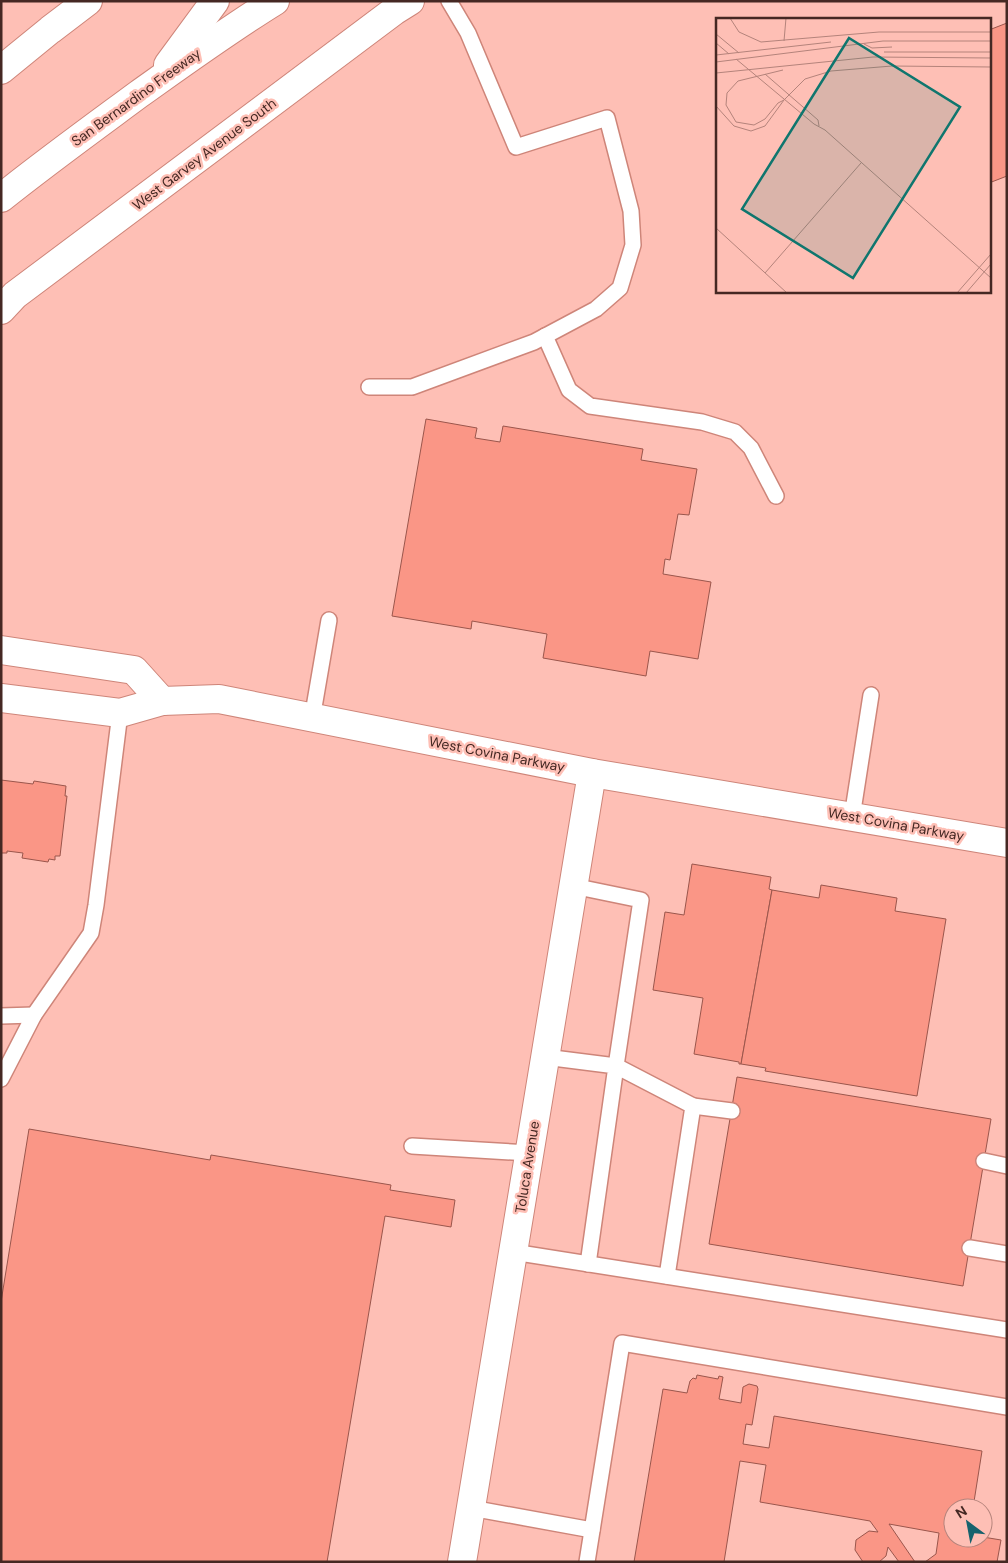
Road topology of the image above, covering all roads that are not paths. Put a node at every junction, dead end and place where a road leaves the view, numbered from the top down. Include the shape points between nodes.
1 (88, 1) edge
2 (215, 1) edge
3 (275, 1) edge
4 (410, 1) edge
5 (449, 1) edge
6 (50, 30) junction
7 (1, 52) edge
8 (1, 70) edge
9 (156, 82) junction
10 (52, 157) junction
11 (1, 198) edge
12 (1, 208) edge
13 (1, 310) edge
14 (545, 336) junction
15 (369, 387) dead end
16 (776, 496) dead end
17 (329, 620) dead end
18 (1, 650) edge
19 (871, 695) dead end
20 (1, 698) edge
21 (162, 701) junction
22 (120, 713) junction
23 (312, 719) junction
24 (592, 773) junction
25 (852, 816) junction
26 (1007, 843) edge
27 (573, 886) junction
28 (34, 1015) junction
29 (1, 1016) edge
30 (545, 1057) junction
31 (616, 1066) junction
32 (1, 1079) edge
33 (693, 1106) junction
34 (732, 1112) dead end
35 (412, 1146) dead end
36 (529, 1153) junction
37 (984, 1161) dead end
38 (1007, 1166) edge
39 (970, 1248) dead end
40 (513, 1252) junction
41 (1007, 1254) edge
42 (588, 1264) junction
43 (666, 1276) junction
44 (1007, 1330) edge
45 (1007, 1407) edge
46 (471, 1508) junction
47 (592, 1530) junction
48 (462, 1562) edge
49 (587, 1562) edge

1 - 6 main road
2 - 9 main road
3 - 9 main road, San Bernardino Freeway
4 - 13 main road, West Garvey Avenue South via 16,295
5 - 14 lane via 468,33 516,147 607,118 631,211 633,245 620,288 596,309
6 - 7 main road
6 - 8 main road
9 - 10 main road, San Bernardino Freeway
10 - 11 main road, San Bernardino Freeway
10 - 12 main road
14 - 15 lane via 412,387
14 - 16 lane via 569,390 590,406 702,422 735,432 750,448
17 - 23 lane
18 - 21 main road via 134,670
19 - 25 lane
20 - 22 main road
21 - 22 main road, West Covina Parkway
21 - 23 main road, West Covina Parkway via 219,700
22 - 28 lane via 91,932
23 - 24 main road, West Covina Parkway
24 - 25 main road, West Covina Parkway
24 - 27 main road, Toluca Avenue
25 - 26 main road, West Covina Parkway
27 - 30 main road, Toluca Avenue
27 - 31 lane via 641,900
28 - 29 lane
28 - 32 lane
30 - 31 lane
30 - 36 main road, Toluca Avenue
31 - 33 lane
31 - 42 lane
33 - 34 lane
33 - 43 lane
35 - 36 lane
36 - 40 main road, Toluca Avenue
37 - 38 lane
39 - 41 lane
40 - 42 lane
40 - 46 main road, Toluca Avenue
42 - 43 lane
43 - 44 lane
45 - 47 lane via 622,1343
46 - 47 lane
46 - 48 main road, Toluca Avenue
47 - 49 lane

